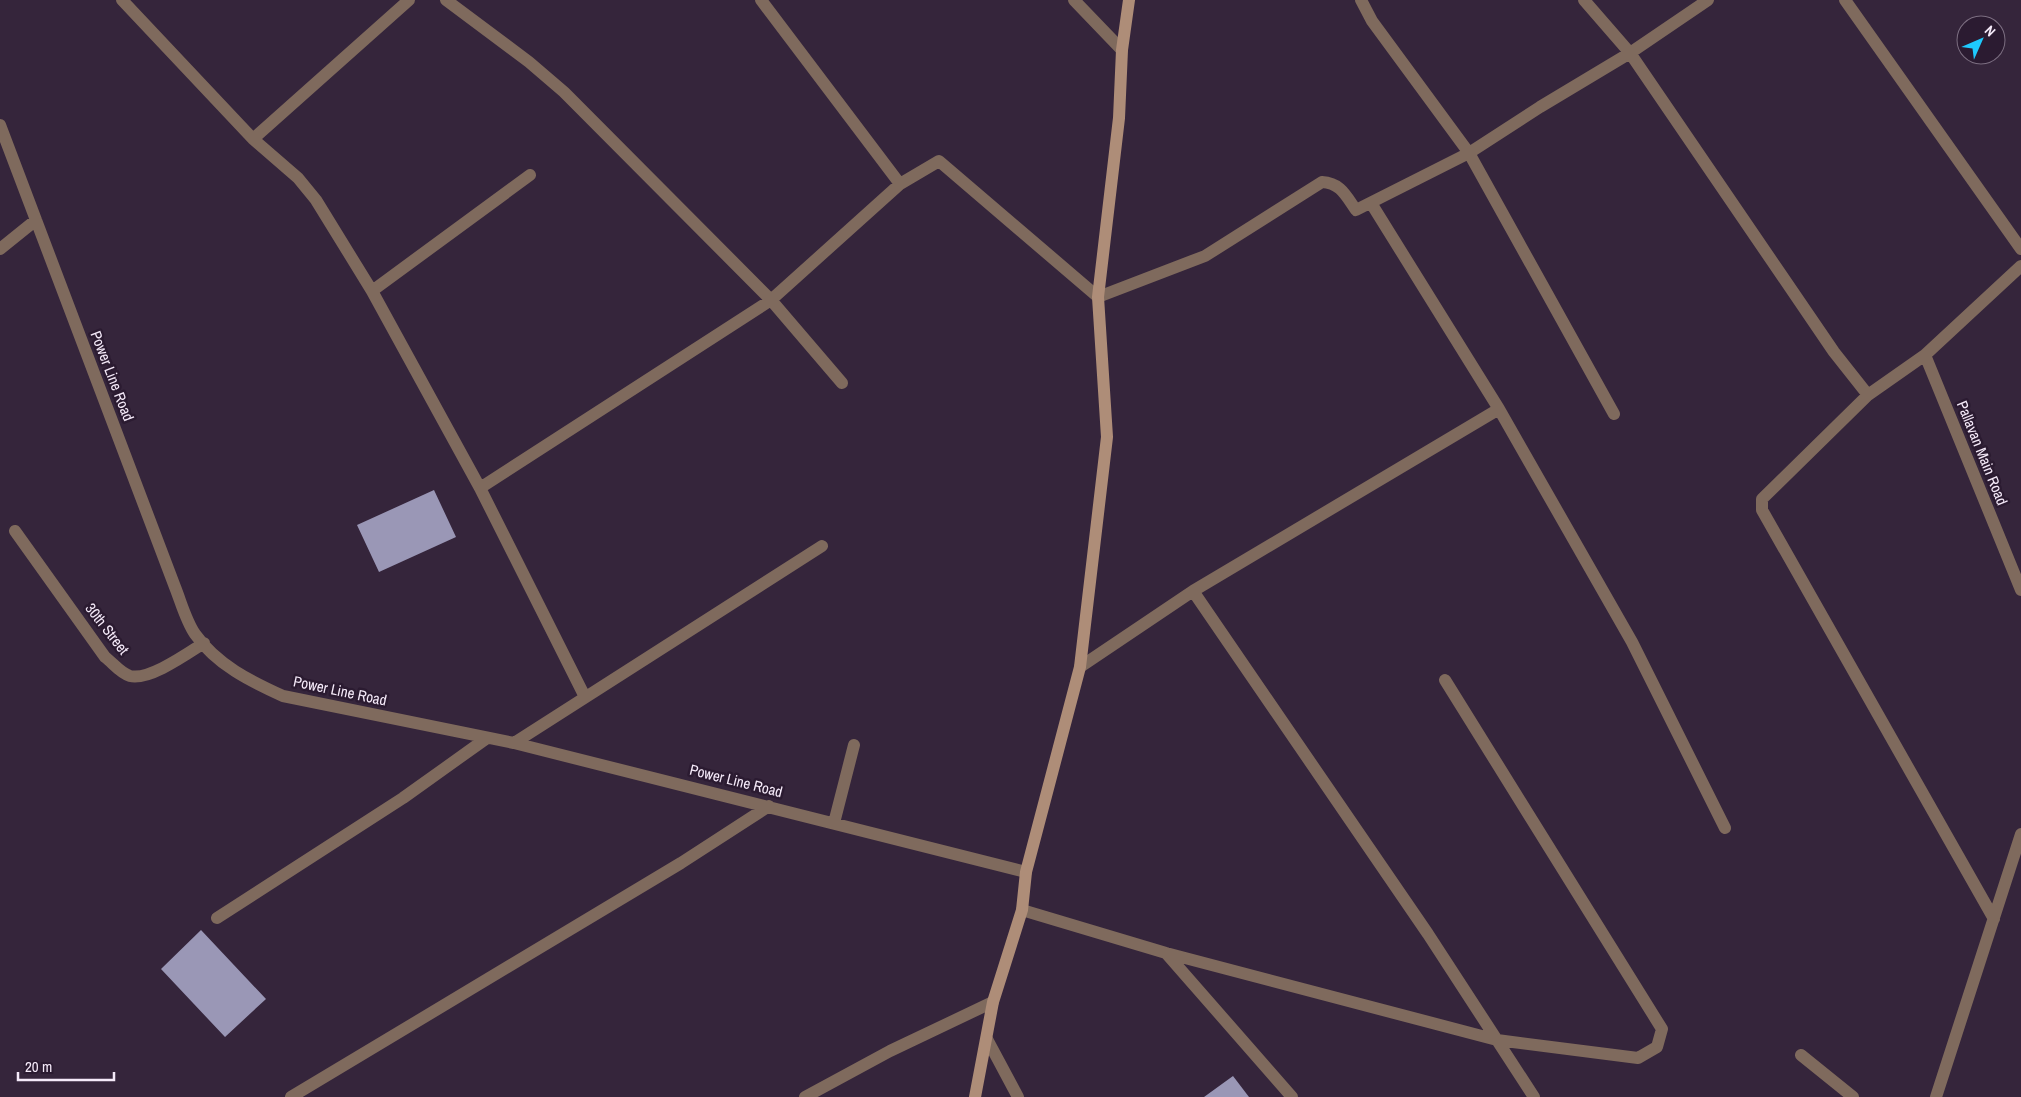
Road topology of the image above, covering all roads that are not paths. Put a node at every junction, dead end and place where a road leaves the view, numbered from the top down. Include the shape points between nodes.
1 (122, 0) edge
2 (409, 0) edge
3 (446, 0) edge
4 (761, 0) edge
5 (1074, 0) edge
6 (1129, 0) edge
7 (1361, 0) edge
8 (1584, 0) edge
9 (1708, 0) edge
10 (1845, 0) edge
11 (1122, 50) junction
12 (1630, 53) junction
13 (0, 125) edge
14 (253, 139) junction
15 (1468, 153) junction
16 (530, 175) dead end
17 (900, 184) junction
18 (1371, 203) junction
19 (36, 220) junction
20 (0, 249) edge
21 (2021, 249) edge
22 (2021, 266) edge
23 (372, 291) junction
24 (1098, 297) junction
25 (770, 300) junction
26 (1925, 355) junction
27 (842, 383) dead end
28 (1868, 394) junction
29 (1499, 409) junction
30 (1614, 414) dead end
31 (480, 488) junction
32 (15, 530) dead end
33 (822, 546) dead end
34 (1193, 590) junction
35 (2021, 590) edge
36 (204, 643) junction
37 (1080, 667) junction
38 (1446, 680) dead end
39 (585, 697) junction
40 (486, 738) junction
41 (514, 742) junction
42 (854, 745) dead end
43 (769, 806) junction
44 (834, 823) junction
45 (1725, 828) dead end
46 (2021, 834) edge
47 (1026, 872) junction
48 (1022, 910) junction
49 (217, 918) dead end
50 (1994, 920) junction
51 (1166, 953) junction
52 (993, 1002) junction
53 (987, 1039) junction
54 (1497, 1040) junction
55 (1801, 1055) dead end
56 (291, 1097) edge
57 (805, 1097) edge
58 (975, 1097) edge
59 (1018, 1097) edge
60 (1292, 1097) edge
61 (1534, 1097) edge
62 (1853, 1097) edge
63 (1936, 1097) edge

1 - 14 street
2 - 14 street
3 - 25 street via 564,92
4 - 17 street
5 - 11 street
6 - 11 street
7 - 15 street via 1372,21
8 - 12 street
9 - 12 street
10 - 21 street
11 - 24 street via 1119,118
12 - 15 street
12 - 28 street via 1834,352
13 - 19 street, Power Line Road
14 - 23 street via 298,178 316,200
15 - 18 street
15 - 30 street
16 - 23 street
17 - 24 street via 939,160
17 - 25 street
18 - 24 street via 1356,210 1342,189 1332,182 1322,182 1205,256
18 - 29 street
19 - 20 street
19 - 36 street, Power Line Road via 175,587 195,634
22 - 26 street
23 - 31 street
24 - 37 street via 1106,437
25 - 27 street
25 - 31 street
26 - 28 street
26 - 35 street, Pallavan Main Road
28 - 50 street via 1762,499 1762,510
29 - 34 street
29 - 45 street via 1632,642
31 - 39 street
32 - 36 street, 30th Street via 105,657 123,673 132,677 153,673
33 - 39 street
34 - 37 street
34 - 54 street
36 - 40 street, Power Line Road via 226,666 283,696
37 - 47 street
38 - 54 street via 1662,1030 1657,1047 1638,1058
39 - 41 street
40 - 41 street, Power Line Road
40 - 49 street via 403,798
41 - 43 street, Power Line Road
42 - 44 street
43 - 44 street, Power Line Road
43 - 56 street via 673,868
44 - 47 street, Power Line Road
46 - 50 street
47 - 48 street
48 - 51 street
48 - 52 street
50 - 63 street
51 - 54 street
51 - 60 street
52 - 53 street
52 - 57 street via 890,1050
53 - 58 street
53 - 59 street
54 - 61 street
55 - 62 street

